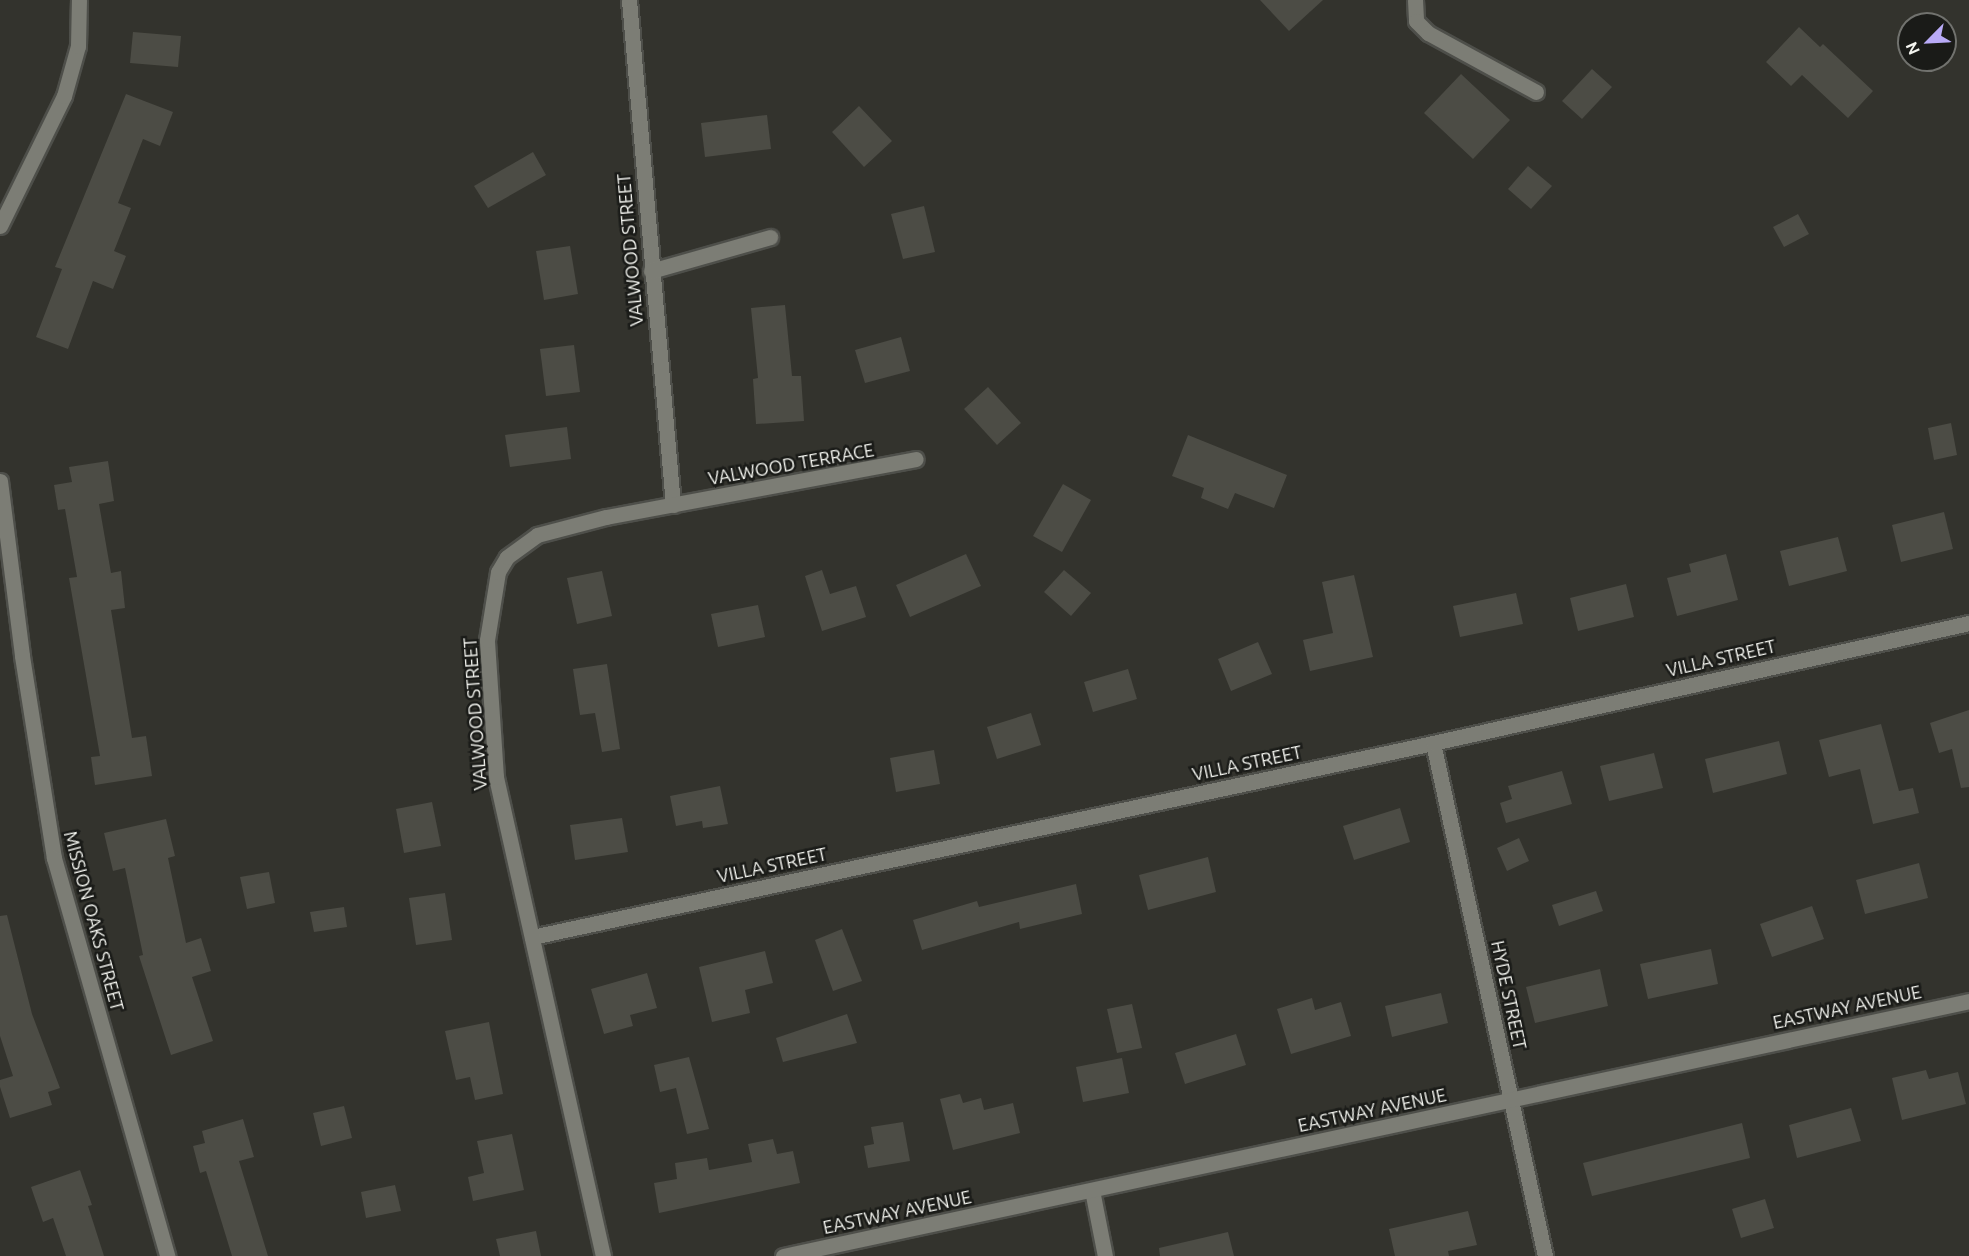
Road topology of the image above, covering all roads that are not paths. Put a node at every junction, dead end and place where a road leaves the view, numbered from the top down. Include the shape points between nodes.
1 (79, 0) edge
2 (629, 0) edge
3 (1415, 0) edge
4 (1536, 92) dead end
5 (0, 226) edge
6 (770, 237) dead end
7 (651, 271) junction
8 (916, 459) dead end
9 (0, 482) edge
10 (673, 505) junction
11 (1969, 623) edge
12 (1433, 743) junction
13 (532, 937) junction
14 (1969, 1001) edge
15 (1512, 1100) junction
16 (1092, 1190) junction
17 (167, 1256) edge
18 (603, 1256) edge
19 (783, 1256) edge
20 (1105, 1256) edge
21 (1545, 1256) edge

1 - 5 street via 78,46 64,96
2 - 7 street, VALWOOD STREET
3 - 4 street via 1412,8 1416,21 1428,33
6 - 7 street
7 - 10 street, VALWOOD STREET
8 - 10 street, VALWOOD TERRACE
9 - 17 street, MISSION OAKS STREET via 54,858
10 - 13 street, VALWOOD STREET via 537,535 507,557 492,590 487,640 496,777
11 - 12 street, VILLA STREET
12 - 13 street, VILLA STREET
12 - 15 street, HYDE STREET
13 - 18 street, VALWOOD STREET
14 - 15 street, EASTWAY AVENUE
15 - 16 street, EASTWAY AVENUE
15 - 21 street, HYDE STREET
16 - 19 street, EASTWAY AVENUE
16 - 20 street

